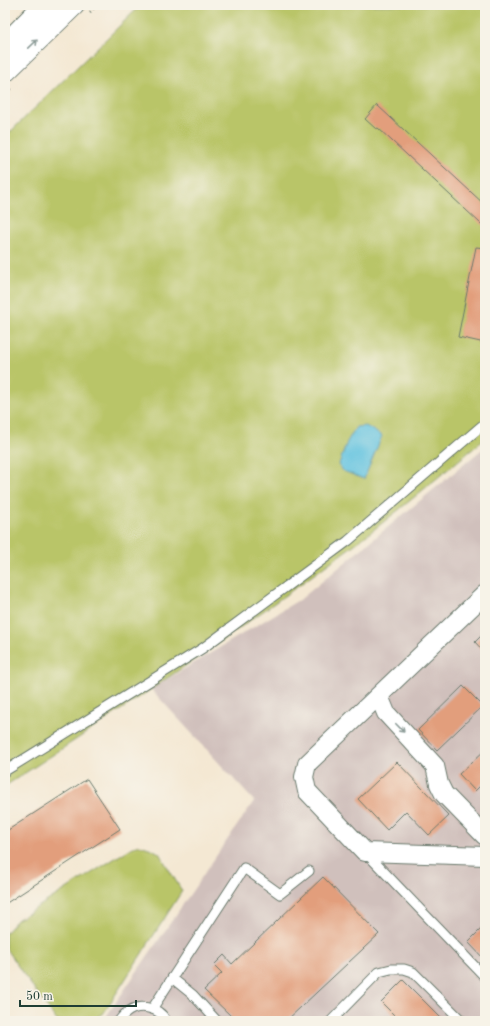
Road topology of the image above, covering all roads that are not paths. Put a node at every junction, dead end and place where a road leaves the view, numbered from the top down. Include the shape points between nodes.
1 (45, 5) edge
2 (73, 5) edge
3 (5, 46) edge
4 (5, 71) edge
5 (485, 423) edge
6 (485, 594) edge
7 (379, 696) junction
8 (5, 771) edge
9 (485, 836) edge
10 (365, 852) junction
11 (485, 856) edge
12 (309, 871) dead end
13 (485, 977) edge
14 (172, 978) junction
15 (152, 1009) junction
16 (119, 1021) edge
17 (166, 1021) edge
18 (217, 1021) edge
19 (331, 1021) edge
20 (462, 1021) edge

1 - 3 main road
4 -> 2 main road
5 - 8 lane via 348,541 202,648
6 - 7 street
7 -> 9 street via 386,713 435,766 444,794
7 - 10 street via 307,764 304,777 307,791
10 - 11 street
10 - 13 lane
12 - 14 lane via 280,894 244,868
14 - 15 lane
14 - 18 lane via 193,995
15 - 16 lane via 133,1009
15 - 17 lane
19 - 20 lane via 379,972 404,969 413,972

